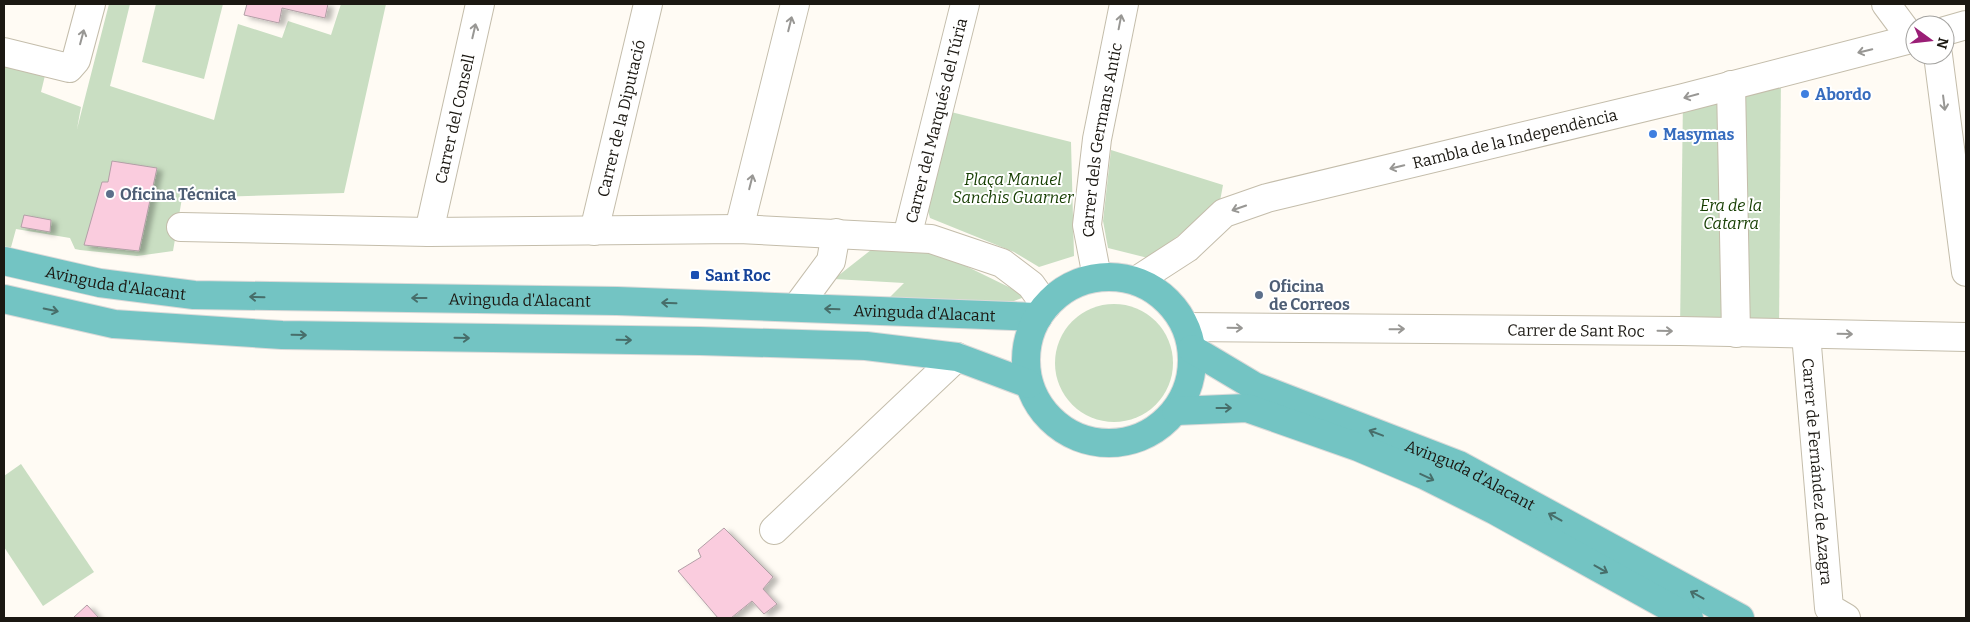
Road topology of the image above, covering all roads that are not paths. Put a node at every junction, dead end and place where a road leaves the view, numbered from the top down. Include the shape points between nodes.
1 (90, 4) edge
2 (480, 4) edge
3 (648, 4) edge
4 (795, 4) edge
5 (966, 4) edge
6 (1124, 4) edge
7 (1886, 4) edge
8 (1905, 27) edge
9 (1905, 40) edge
10 (4, 52) edge
11 (1940, 65) edge
12 (1731, 85) junction
13 (1960, 169) edge
14 (182, 227) dead end
15 (740, 229) junction
16 (429, 232) junction
17 (594, 232) junction
18 (836, 233) junction
19 (907, 237) junction
20 (4, 261) edge
21 (1966, 272) edge
22 (1097, 277) junction
23 (1136, 281) junction
24 (4, 299) edge
25 (797, 307) junction
26 (1042, 312) junction
27 (1736, 332) junction
28 (1806, 334) junction
29 (1966, 337) edge
30 (1189, 338) junction
31 (957, 358) junction
32 (1029, 384) junction
33 (1176, 411) junction
34 (774, 530) dead end
35 (1838, 613) edge
36 (1688, 618) edge
37 (1740, 618) edge

10 -> 1 street via 69,68 76,60
16 -> 2 street, Carrer del Consell
3 - 17 street, Carrer de la Diputació
15 -> 4 street
5 - 19 street, Carrer del Marqués del Túria
22 -> 6 street, Carrer dels Germans Antic via 1087,225 1097,139
7 - 8 street
9 -> 12 street, Rambla de la Independència
11 -> 13 street
12 -> 23 street, Rambla de la Independència via 1267,198 1224,213 1188,248
12 - 27 street
13 - 21 street
14 - 16 street
15 - 17 street
15 - 18 street
16 - 17 street
18 - 19 street
18 - 25 street via 831,261
19 - 26 street via 931,239 1002,263 1031,285
25 -> 20 main road, Avinguda d'Alacant via 617,301 194,296 100,283
22 - 23 main road
22 - 26 main road via 1060,292
23 - 30 main road via 1157,291 1174,307
24 -> 31 main road via 114,324 282,335 856,346
26 -> 25 main road, Avinguda d'Alacant
26 - 32 main road via 1028,339 1026,362
27 - 28 street, Carrer de Sant Roc
30 -> 27 street, Carrer de Sant Roc
28 -> 29 street, Carrer de Sant Roc
28 - 35 street, Carrer de Fernández de Azagra
30 - 33 main road via 1192,371 1187,392
37 -> 30 main road, Avinguda d'Alacant via 1459,465 1254,386
31 - 32 main road
31 - 34 street
32 - 33 main road via 1040,408 1058,427 1081,440 1107,444 1133,441 1157,430
33 -> 36 main road, Avinguda d'Alacant via 1247,408 1358,447 1494,510

